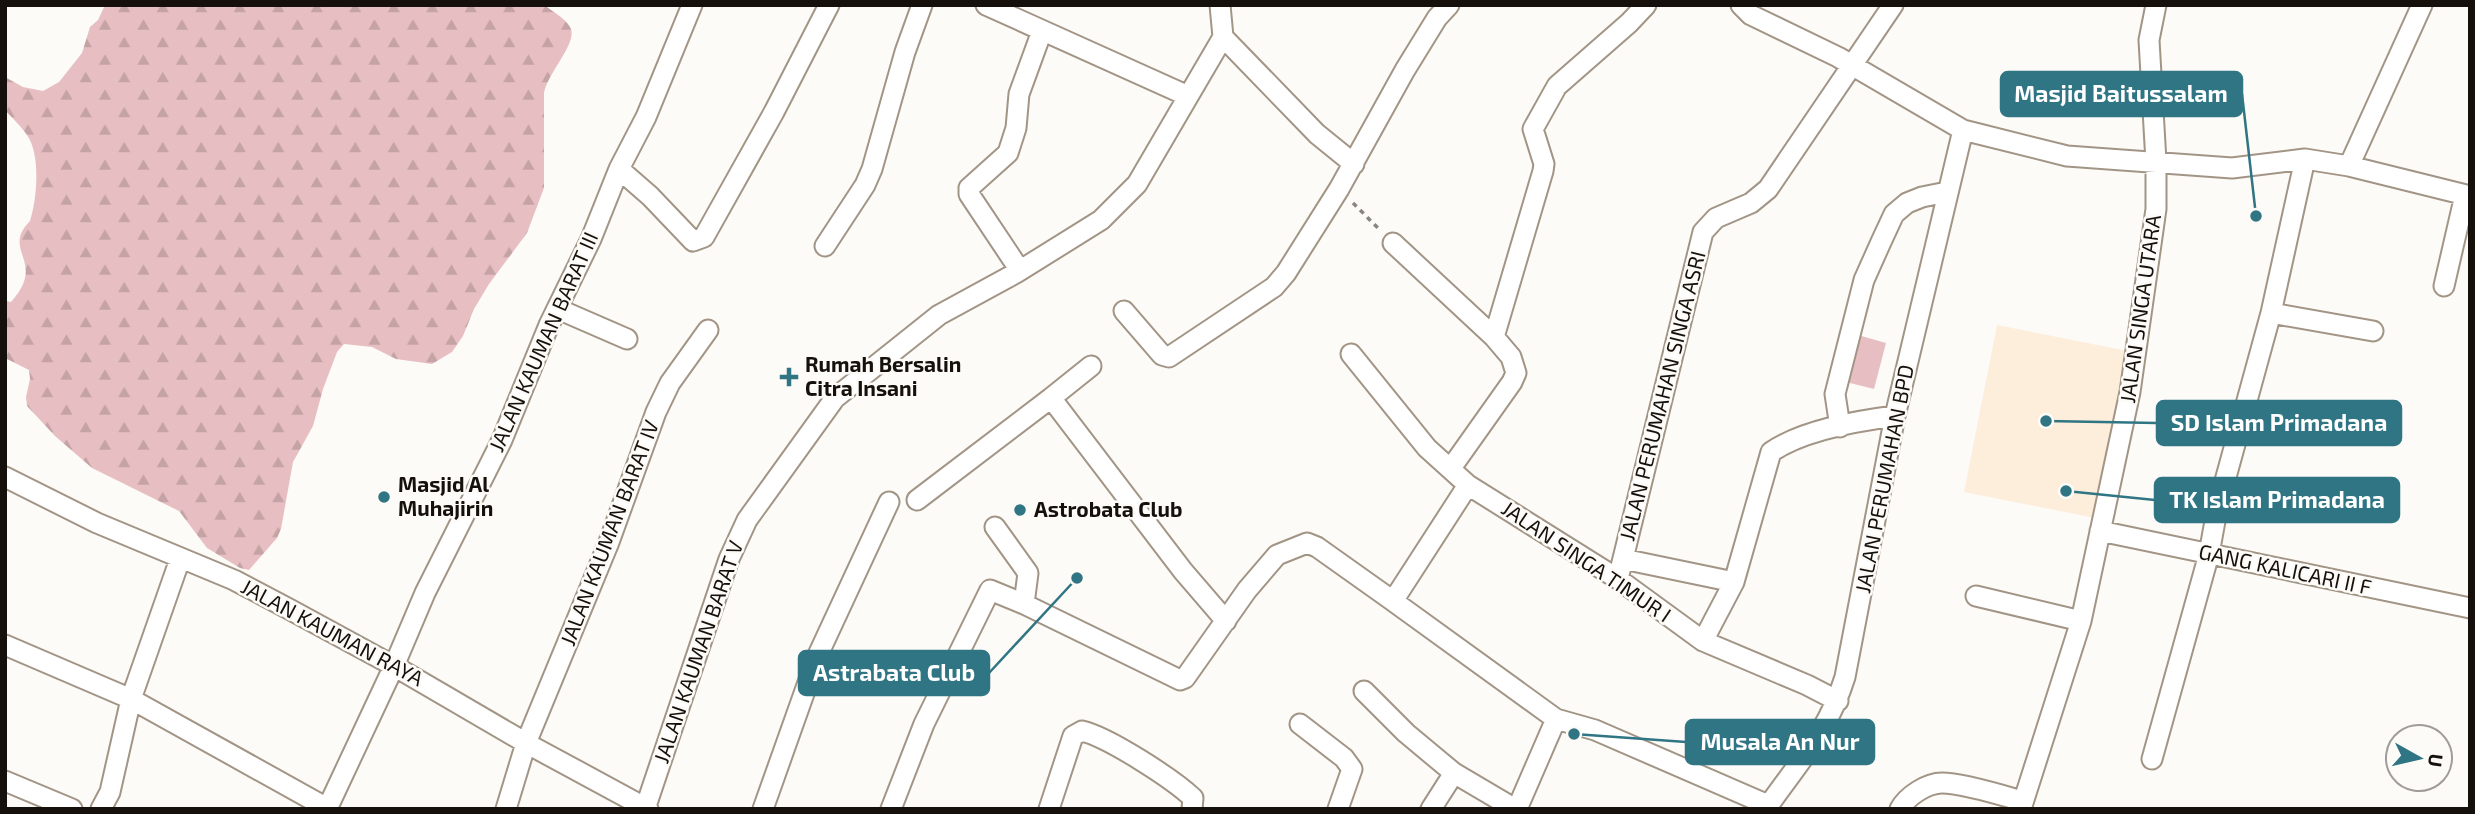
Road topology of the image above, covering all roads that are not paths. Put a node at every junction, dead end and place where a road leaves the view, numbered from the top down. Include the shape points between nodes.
1 (692, 5) edge
2 (829, 5) edge
3 (922, 5) edge
4 (986, 5) edge
5 (1220, 5) edge
6 (1646, 5) edge
7 (1741, 5) edge
8 (1893, 5) edge
9 (2156, 5) edge
10 (2421, 5) edge
11 (1438, 9) edge
12 (1766, 13) edge
13 (1042, 30) junction
14 (1223, 37) junction
15 (1853, 66) junction
16 (1188, 96) junction
17 (1963, 130) junction
18 (2305, 159) junction
19 (2156, 162) junction
20 (1354, 164) junction
21 (2349, 166) junction
22 (619, 169) junction
23 (1947, 192) junction
24 (2467, 195) edge
25 (1393, 243) road end
26 (825, 246) dead end
27 (1019, 270) junction
28 (2444, 286) dead end
29 (558, 309) junction
30 (1124, 311) dead end
31 (2272, 313) junction
32 (708, 330) dead end
33 (2373, 331) dead end
34 (1494, 337) junction
35 (626, 339) dead end
36 (1351, 354) dead end
37 (1091, 366) dead end
38 (1051, 398) junction
39 (1895, 416) junction
40 (1840, 427) junction
41 (1451, 468) junction
42 (5, 477) edge
43 (1468, 485) junction
44 (917, 500) dead end
45 (889, 502) dead end
46 (995, 527) dead end
47 (2100, 531) junction
48 (2208, 554) junction
49 (180, 559) junction
50 (1620, 569) junction
51 (1734, 582) junction
52 (1976, 596) dead end
53 (1393, 601) junction
54 (1024, 604) junction
55 (2470, 608) edge
56 (1226, 621) junction
57 (2081, 621) junction
58 (1703, 641) junction
59 (5, 645) edge
60 (394, 666) junction
61 (1364, 691) dead end
62 (131, 699) junction
63 (1838, 701) junction
64 (1556, 719) junction
65 (1300, 724) dead end
66 (526, 743) junction
67 (2152, 759) dead end
68 (1454, 773) junction
69 (5, 781) edge
70 (1191, 802) edge
71 (2018, 804) edge
72 (1767, 807) edge
73 (327, 808) edge
74 (646, 808) edge
75 (72, 809) edge
76 (101, 809) edge
77 (506, 809) edge
78 (763, 809) edge
79 (891, 809) edge
80 (1049, 809) edge
81 (1338, 809) edge
82 (1432, 809) edge
83 (1516, 809) edge
84 (1900, 809) edge

1 - 22 street, JALAN KAUMAN BARAT III via 646,117
2 - 22 street via 704,237 693,241
3 - 26 street via 866,185
4 - 13 street
5 - 14 street
6 - 34 street via 1557,86 1533,129 1543,171
7 - 12 street via 1751,15
8 - 15 street, JALAN PERUMAHAN SINGA ASRI
9 - 19 street, JALAN SINGA UTARA via 2149,40
10 - 21 street
11 - 20 street
12 - 15 street
13 - 16 street
13 - 27 street via 1019,94 1008,153 969,188
14 - 16 street, JALAN KAUMAN BARAT V
14 - 20 street via 1317,134
15 - 17 street
15 - 50 street, JALAN PERUMAHAN SINGA ASRI via 1768,189 1751,203 1716,218 1703,232
16 - 27 street, JALAN KAUMAN BARAT V via 1137,184 1101,220
17 - 19 street via 2067,156
17 - 23 street, JALAN PERUMAHAN BPD
18 - 19 street via 2232,168
18 - 21 street
18 - 31 street
19 - 47 street, JALAN SINGA UTARA via 2156,209 2130,392
20 - 30 street via 1296,260 1274,287 1175,355 1162,355
21 - 24 street
22 - 29 street, JALAN KAUMAN BARAT III
23 - 39 street, JALAN PERUMAHAN BPD
23 - 40 street via 1907,204 1894,214 1881,242 1864,280 1835,394
24 - 28 street
25 - 34 street
27 - 74 street, JALAN KAUMAN BARAT V via 939,315 835,398 747,520
29 - 35 street
29 - 60 street, JALAN KAUMAN BARAT III via 502,440 425,593
31 - 33 street
31 - 48 street
32 - 66 street, JALAN KAUMAN BARAT IV via 670,383 656,412 609,542
34 - 41 street via 1511,357 1516,373
36 - 41 street, JALAN SINGA TIMUR I via 1414,433
37 - 38 street
38 - 44 street
38 - 56 street
39 - 40 street
39 - 63 street, JALAN PERUMAHAN BPD via 1851,654
40 - 51 street via 1786,442 1771,452
41 - 43 street, JALAN SINGA TIMUR I
42 - 49 street, JALAN KAUMAN RAYA
43 - 50 street, JALAN SINGA TIMUR I
43 - 53 street
45 - 78 street via 817,657
46 - 54 street via 1028,573
47 - 48 street, GANG KALICARI II F
47 - 57 street, JALAN SINGA UTARA
48 - 55 street, GANG KALICARI II F
48 - 67 street
49 - 60 street, JALAN KAUMAN RAYA via 234,580
49 - 62 street
50 - 51 street
50 - 58 street, JALAN SINGA TIMUR I
51 - 58 street
52 - 57 street
53 - 56 street via 1307,543 1277,555
53 - 64 street
54 - 56 street via 1177,680 1185,678
54 - 79 street via 990,590 924,724
57 - 71 street, JALAN SINGA UTARA
58 - 63 street, JALAN SINGA TIMUR I
59 - 62 street
60 - 66 street, JALAN KAUMAN RAYA
60 - 73 street, JALAN KAUMAN BARAT III
61 - 68 street
62 - 73 street
62 - 76 street via 110,792
63 - 72 street, JALAN PERUMAHAN BPD via 1822,733
64 - 72 street via 1595,730
64 - 83 street
65 - 81 street via 1352,769
66 - 74 street, JALAN KAUMAN RAYA
66 - 77 street, JALAN KAUMAN BARAT IV
68 - 82 street
68 - 83 street
69 - 75 street
70 - 80 street via 1121,750 1082,731 1073,736
71 - 84 street via 1941,783 1922,789

